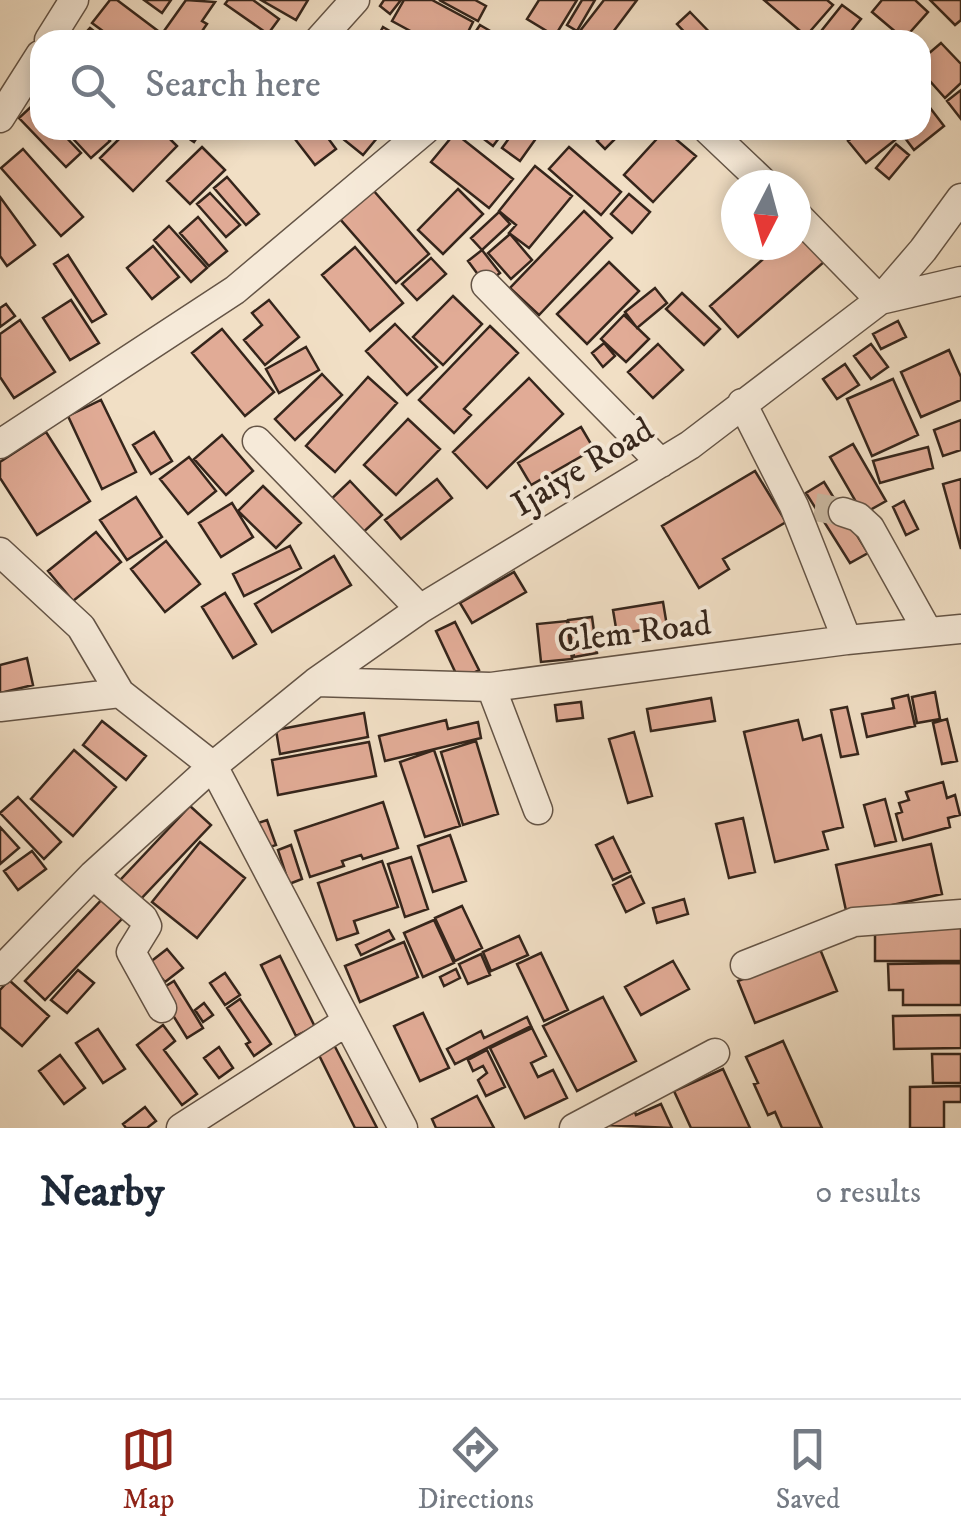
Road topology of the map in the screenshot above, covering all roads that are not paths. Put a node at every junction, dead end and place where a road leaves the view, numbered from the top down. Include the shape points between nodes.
1 (74, 0) edge
2 (355, 0) edge
3 (55, 30) edge
4 (328, 30) edge
5 (30, 70) edge
6 (0, 118) edge
7 (413, 140) edge
8 (719, 140) edge
9 (750, 170) edge
10 (961, 198) edge
11 (811, 229) edge
12 (961, 280) edge
13 (486, 285) dead end
14 (880, 300) junction
15 (742, 403) junction
16 (257, 441) dead end
17 (0, 444) edge
18 (661, 463) junction
19 (843, 512) tunnel mouth
20 (0, 552) edge
21 (420, 609) junction
22 (928, 632) junction
23 (960, 633) edge
24 (848, 640) junction
25 (316, 682) junction
26 (492, 687) junction
27 (120, 693) junction
28 (0, 707) edge
29 (213, 766) junction
30 (538, 810) dead end
31 (93, 876) junction
32 (961, 914) edge
33 (745, 965) dead end
34 (0, 971) edge
35 (162, 1008) dead end
36 (346, 1022) junction
37 (714, 1053) dead end
38 (181, 1128) edge
39 (403, 1128) edge
40 (574, 1128) edge

1 - 3 street
2 - 4 street
5 - 6 street
7 - 17 street via 235,290
8 - 9 street
10 - 14 street, Ijaiye Road
11 - 14 street
12 - 14 street
13 - 18 street
14 - 15 street, Ijaiye Road
15 - 18 street, Ijaiye Road
15 - 24 street via 804,506
16 - 21 street
18 - 21 street, Ijaiye Road
19 - 22 street via 870,528
20 - 27 street via 81,627
21 - 25 street, Ijaiye Road
22 - 23 street, Clem Road
22 - 24 street, Clem Road
24 - 26 street, Clem Road
25 - 26 street, Clem Road
25 - 29 street, Ijaiye Road
26 - 30 street
27 - 28 street
27 - 29 street
29 - 31 street, Ijaiye Road
29 - 36 street
31 - 34 street, Ijaiye Road
31 - 35 street via 144,918 147,926 131,952
32 - 33 street via 854,922
36 - 38 street
36 - 39 street
37 - 40 street

